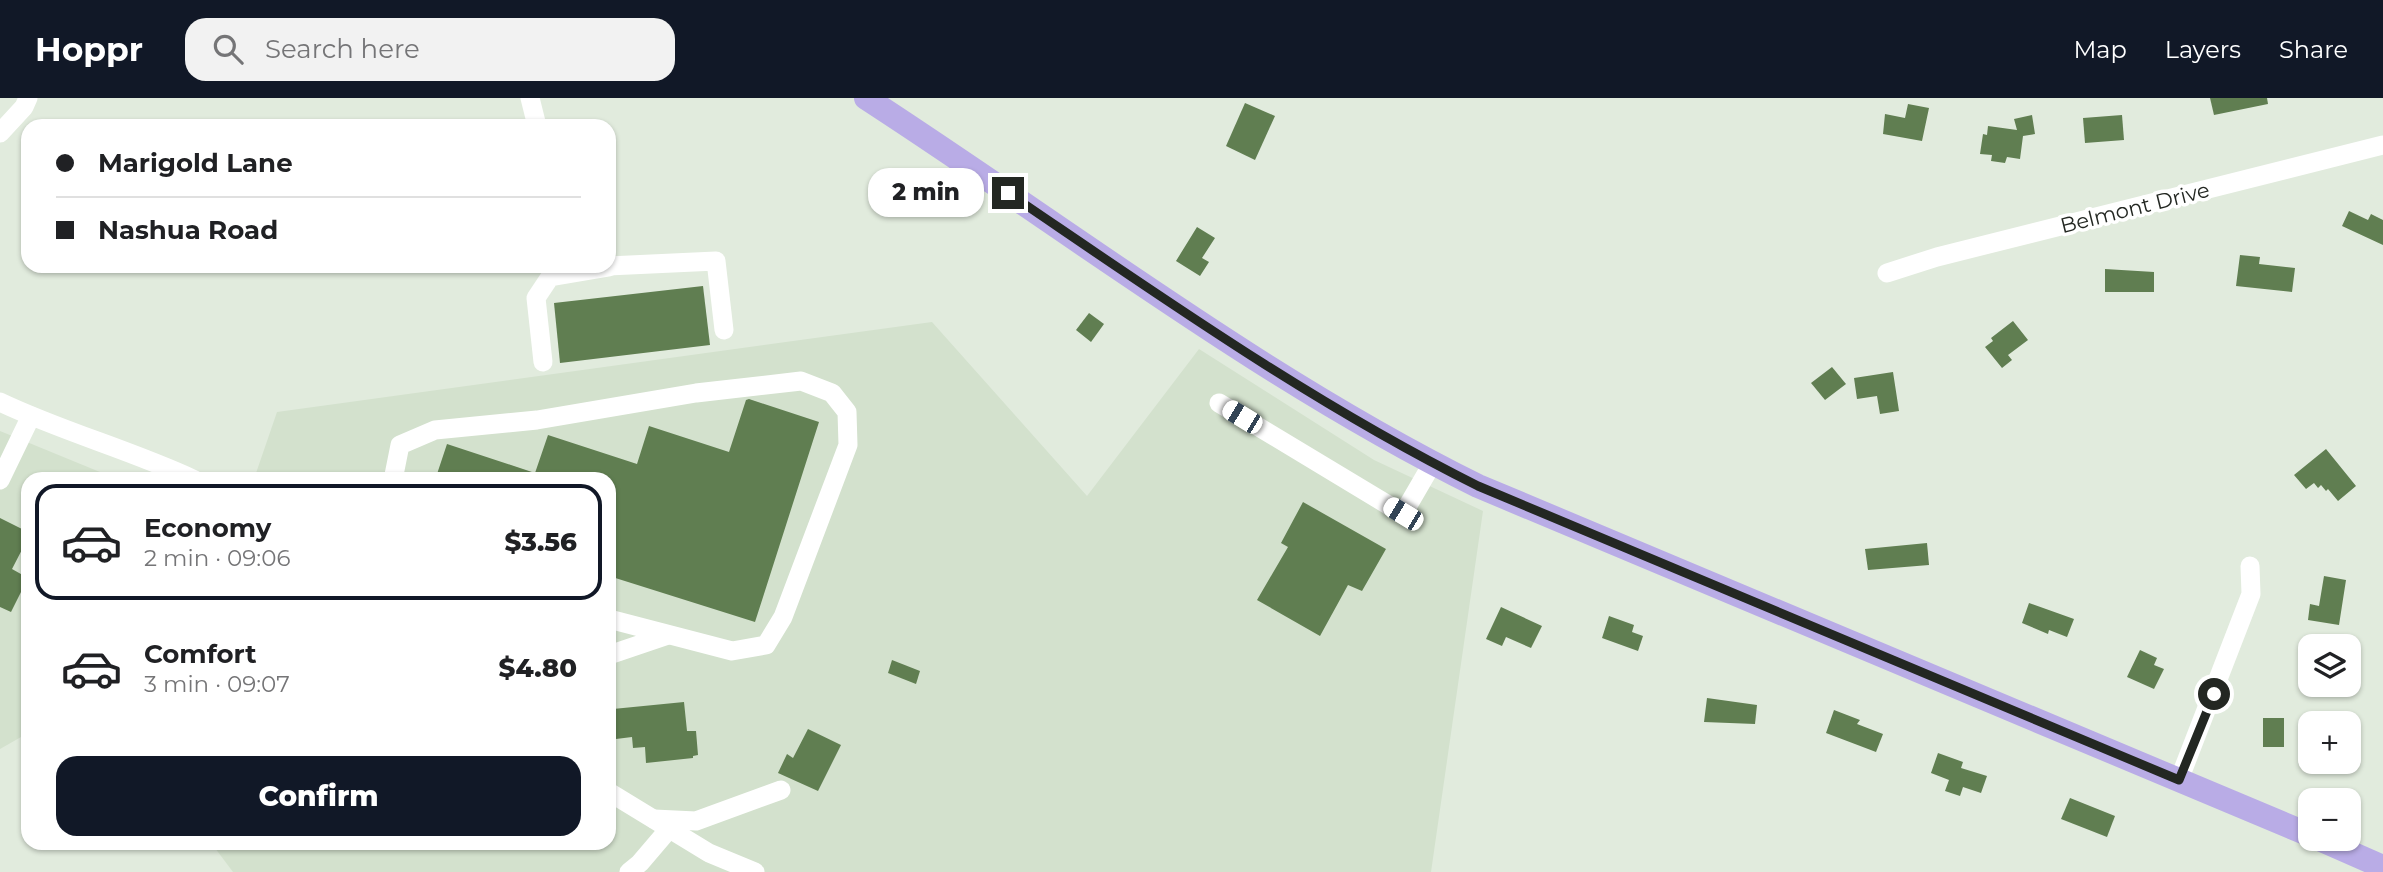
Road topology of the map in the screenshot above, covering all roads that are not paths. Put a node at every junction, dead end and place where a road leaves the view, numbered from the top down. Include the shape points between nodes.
1 (29, 98) edge
2 (530, 98) edge
3 (866, 98) edge
4 (535, 119) edge
5 (0, 133) edge
6 (2383, 145) edge
7 (616, 267) edge
8 (573, 273) edge
9 (1887, 273) dead end
10 (724, 330) dead end
11 (543, 362) dead end
12 (0, 402) edge
13 (1219, 403) dead end
14 (31, 416) junction
15 (1432, 464) junction
16 (178, 472) edge
17 (395, 472) edge
18 (0, 480) edge
19 (2249, 566) dead end
20 (616, 622) edge
21 (668, 635) junction
22 (616, 653) edge
23 (2179, 780) junction
24 (781, 790) dead end
25 (616, 796) edge
26 (652, 819) junction
27 (669, 829) junction
28 (2298, 830) edge
29 (2347, 851) edge
30 (2383, 867) edge
31 (629, 872) edge
32 (755, 872) edge

1 - 5 street
2 - 4 street
3 - 15 main road via 1299,385
6 - 9 street, Belmont Drive
7 - 10 street via 716,261
8 - 11 street via 550,277 536,298
12 - 14 street
13 - 15 street via 1403,514
14 - 16 street
14 - 18 street
15 - 23 main road
17 - 21 street via 400,445 435,430 537,420 801,381 832,393 847,412 848,445 783,617 766,645 732,651
19 - 23 street via 2251,594
20 - 21 street
21 - 22 street
23 - 28 main road
24 - 26 street via 696,821
25 - 26 street
26 - 27 street
27 - 31 street
27 - 32 street via 709,853
29 - 30 main road

